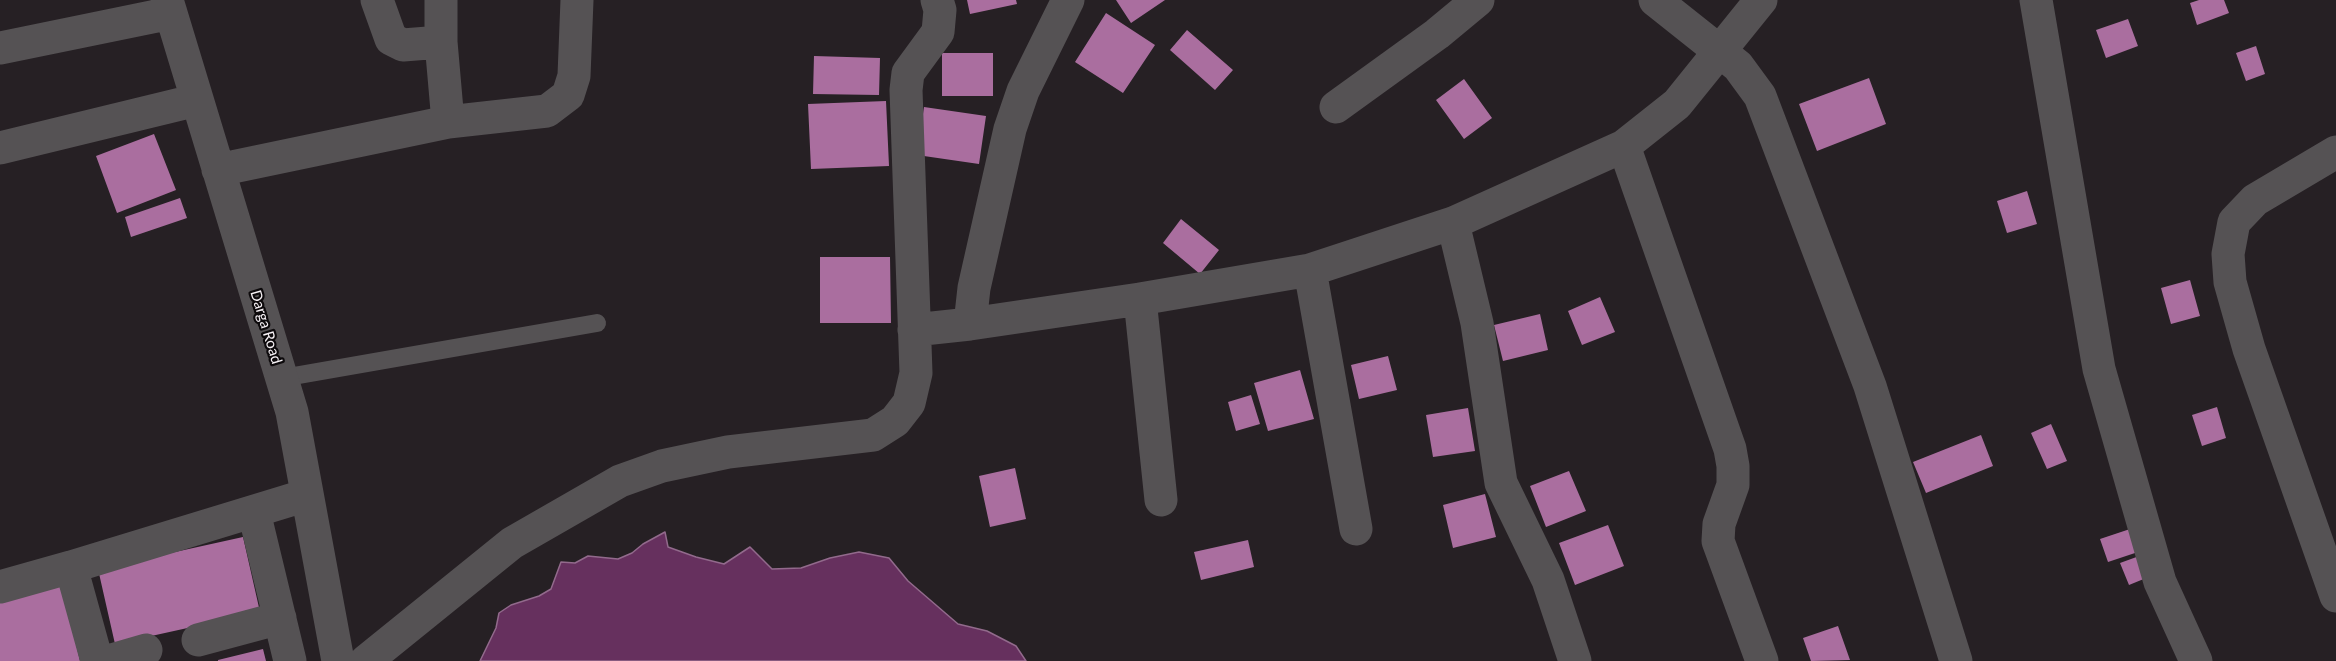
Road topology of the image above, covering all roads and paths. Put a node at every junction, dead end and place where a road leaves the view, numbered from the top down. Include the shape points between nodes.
1 (377, 0) edge
2 (441, 0) edge
3 (577, 0) edge
4 (937, 0) edge
5 (1068, 0) edge
6 (1479, 0) edge
7 (1655, 0) edge
8 (1761, 0) edge
9 (2036, 0) edge
10 (169, 6) edge
11 (441, 42) junction
12 (0, 48) edge
13 (1719, 50) junction
14 (197, 100) junction
15 (1336, 107) dead end
16 (448, 122) junction
17 (1624, 146) junction
18 (0, 148) edge
19 (2336, 152) edge
20 (218, 170) junction
21 (1453, 223) junction
22 (1310, 270) junction
23 (1140, 299) junction
24 (597, 323) dead end
25 (970, 324) junction
26 (914, 330) junction
27 (282, 378) junction
28 (307, 495) junction
29 (1161, 500) dead end
30 (254, 512) junction
31 (1356, 529) dead end
32 (71, 567) junction
33 (0, 587) edge
34 (2336, 596) edge
35 (280, 618) junction
36 (198, 640) dead end
37 (146, 650) dead end
38 (97, 661) edge
39 (108, 661) edge
40 (290, 661) edge
41 (338, 661) edge
42 (366, 661) edge
43 (1575, 661) edge
44 (1762, 661) edge
45 (1956, 661) edge
46 (2196, 661) edge

1 - 11 street via 391,39 403,45
2 - 11 street
3 - 16 street via 574,76 568,95 547,111
4 - 26 street via 938,32 908,73 906,90
5 - 25 street via 1023,91 1010,129 974,288
6 - 15 street
7 - 13 street
8 - 13 street
9 - 46 street via 2099,369 2160,582
10 - 12 street
10 - 14 street, Darga Road
11 - 16 street
13 - 17 street via 1677,104
13 - 45 street via 1738,66 1760,96 1870,386
14 - 18 street
14 - 20 street, Darga Road
16 - 20 street
17 - 21 street
17 - 44 street via 1730,449 1733,485 1719,524 1718,541
19 - 34 street via 2255,200 2234,222 2228,254 2230,282 2249,349
20 - 27 street, Darga Road
21 - 22 street
21 - 43 street via 1477,323 1501,483 1548,580
22 - 23 street
22 - 31 street
23 - 25 street
23 - 29 street
24 - 27 lane
25 - 26 street
26 - 42 street via 916,373 909,403 896,422 873,435 728,452 662,466 620,481 512,543
27 - 28 street, Darga Road
28 - 30 street
28 - 41 street, Darga Road
30 - 32 street
30 - 35 street
32 - 33 street
32 - 38 street
35 - 36 street
35 - 40 street
37 - 39 street

